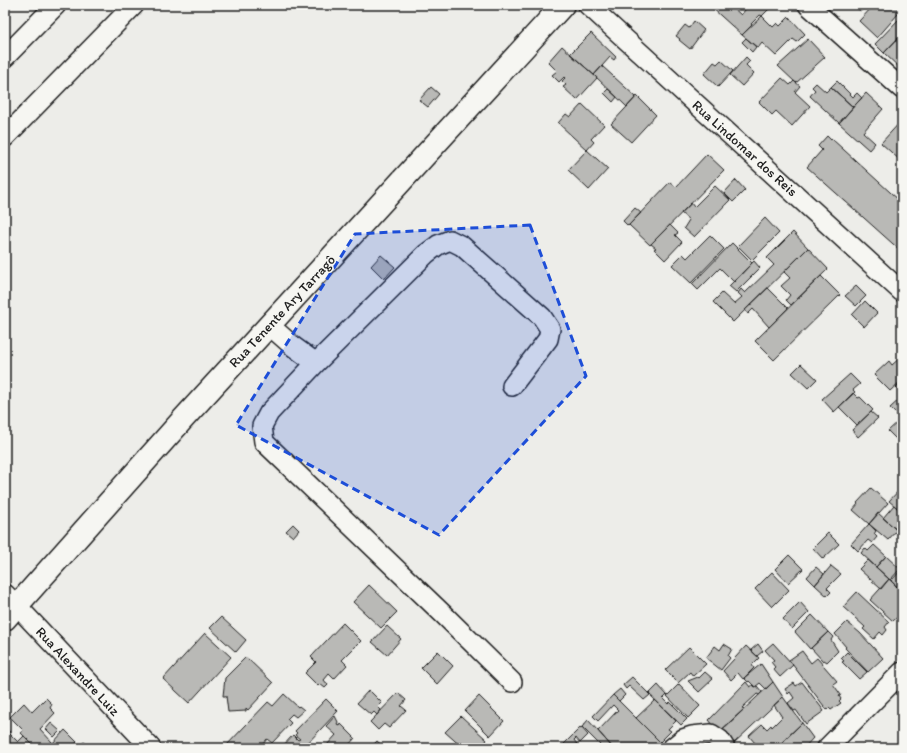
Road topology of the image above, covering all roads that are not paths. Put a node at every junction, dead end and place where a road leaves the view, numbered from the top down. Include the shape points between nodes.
1 (56, 5) edge
2 (134, 5) edge
3 (563, 5) edge
4 (588, 5) edge
5 (808, 5) edge
6 (5, 57) edge
7 (902, 89) edge
8 (5, 137) edge
9 (902, 292) edge
10 (269, 325) junction
11 (316, 363) junction
12 (512, 386) dead end
13 (9, 606) edge
14 (902, 672) edge
15 (512, 682) dead end
16 (151, 748) edge
17 (672, 748) edge
18 (725, 748) edge
19 (827, 748) edge

1 - 6 street
2 - 8 street
3 - 10 main road, Rua Tenente Ary Tarragô
4 - 9 street, Rua Lindomar dos Reis
5 - 7 street
10 - 11 street
10 - 13 main road, Rua Tenente Ary Tarragô
11 - 12 street via 426,254 450,240 462,246 542,317 550,329 548,339
11 - 15 street via 269,413 262,426 264,442
13 - 16 street, Rua Alexandre Luiz
14 - 19 street
17 - 18 street via 683,739 701,734 715,736

